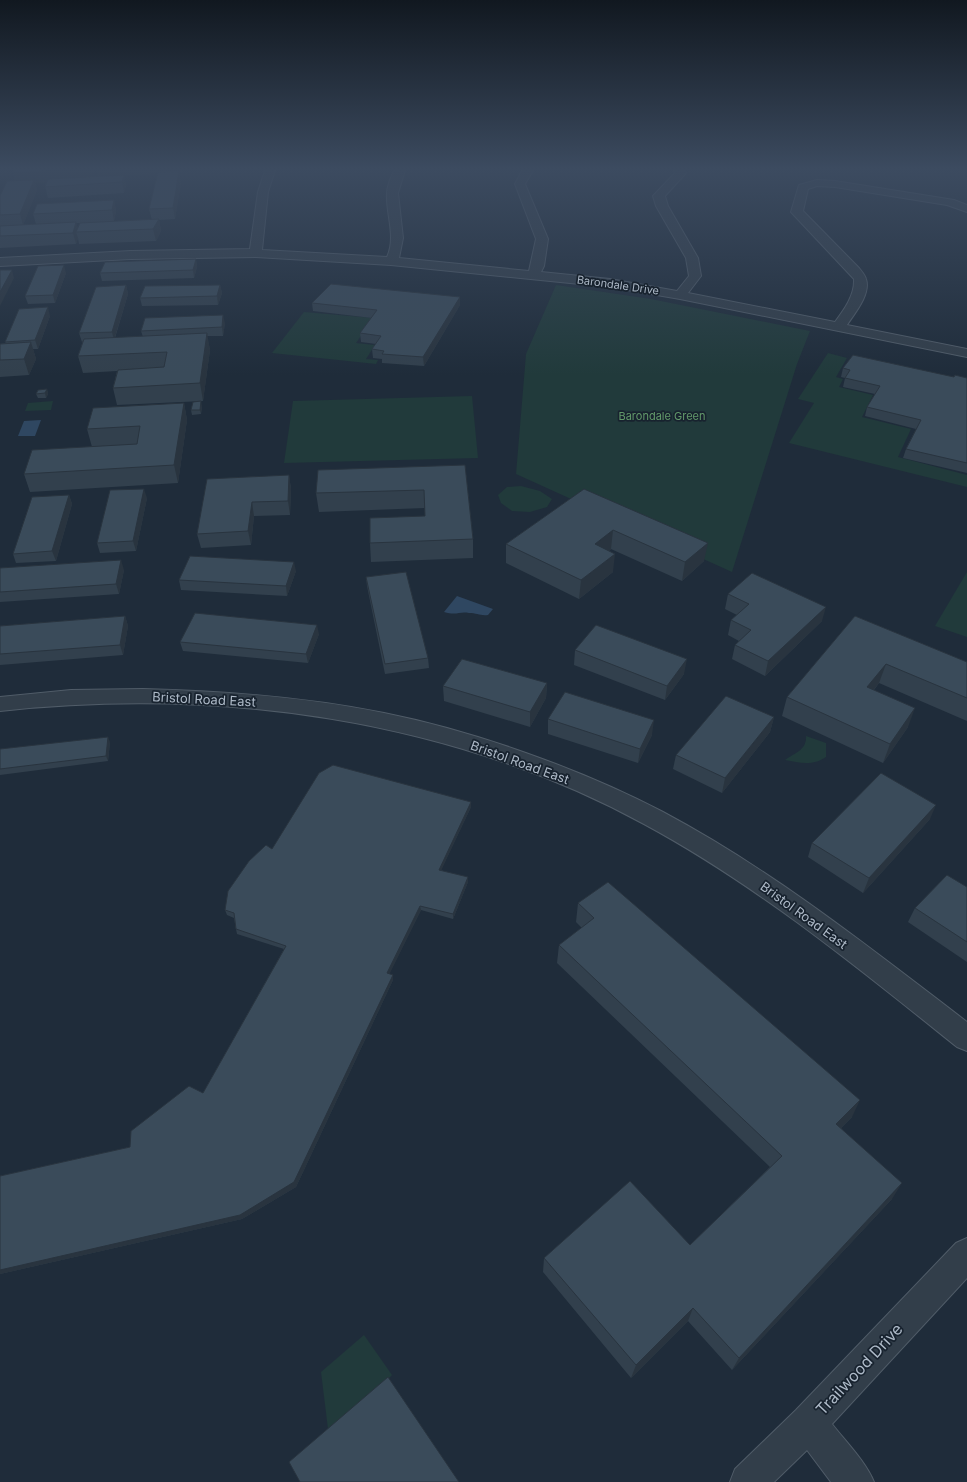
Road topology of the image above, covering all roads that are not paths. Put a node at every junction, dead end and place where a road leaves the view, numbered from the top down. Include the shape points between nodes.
1 (258, 236) edge
2 (397, 236) edge
3 (541, 236) edge
4 (679, 236) edge
5 (821, 236) edge
6 (256, 254) junction
7 (391, 261) junction
8 (0, 262) edge
9 (534, 274) junction
10 (680, 295) junction
11 (838, 327) junction
12 (967, 353) edge
13 (0, 704) edge
14 (967, 1038) edge
15 (967, 1254) edge
16 (809, 1422) junction
17 (748, 1482) edge
18 (856, 1482) edge

1 - 6 street
2 - 7 street via 396,253
3 - 9 street via 538,266
4 - 10 street via 692,258 695,276
5 - 11 street via 855,271 860,280 859,292
6 - 7 street, Barondale Drive
6 - 8 street, Barondale Drive via 132,254
7 - 9 street, Barondale Drive
9 - 10 street, Barondale Drive
10 - 11 street, Barondale Drive
11 - 12 street, Barondale Drive
13 - 14 street, Bristol Road East via 84,696 147,696 256,702 323,710 393,723 475,745 612,797 722,858 786,901
15 - 16 street, Trailwood Drive
16 - 17 street, Trailwood Drive
16 - 18 street

